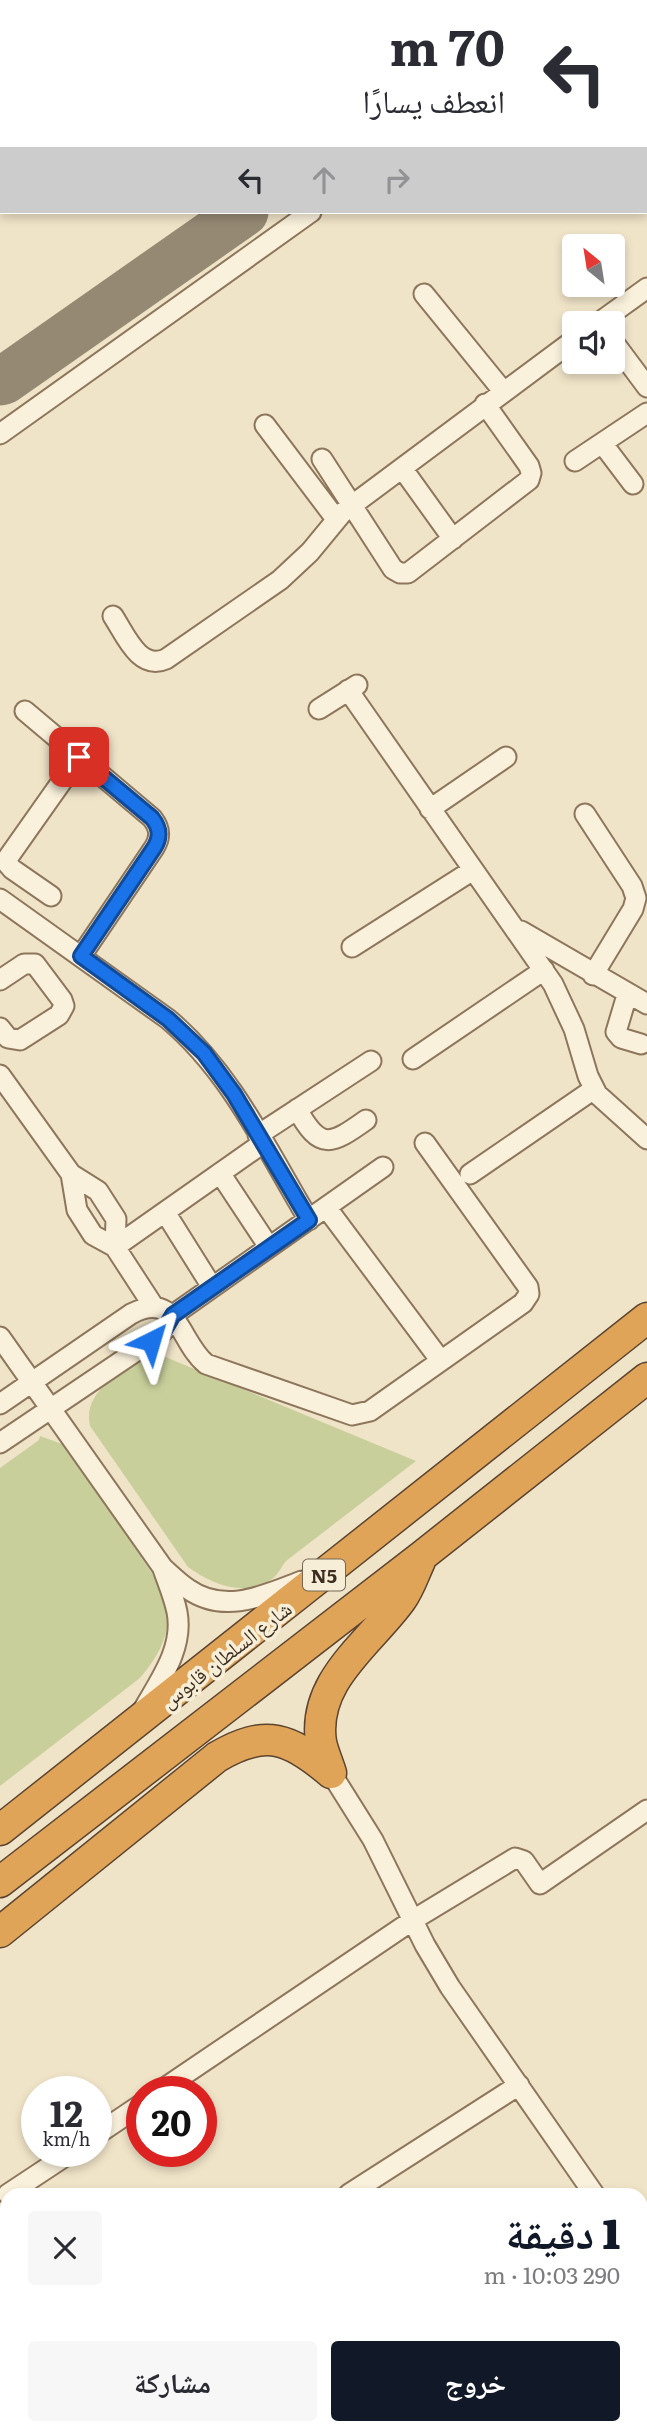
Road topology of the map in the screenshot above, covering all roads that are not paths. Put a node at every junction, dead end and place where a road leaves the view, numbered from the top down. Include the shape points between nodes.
1 (308, 214) edge
2 (647, 288) edge
3 (424, 294) dead end
4 (615, 311) edge
5 (562, 349) edge
6 (625, 357) edge
7 (647, 387) edge
8 (503, 391) junction
9 (485, 404) junction
10 (647, 413) edge
11 (265, 425) dead end
12 (0, 434) edge
13 (603, 443) junction
14 (322, 459) dead end
15 (575, 461) dead end
16 (402, 468) junction
17 (633, 484) dead end
18 (352, 505) junction
19 (336, 519) junction
20 (453, 539) junction
21 (113, 616) dead end
22 (319, 709) dead end
23 (25, 711) dead end
24 (79, 757) junction
25 (506, 757) dead end
26 (430, 809) junction
27 (585, 814) dead end
28 (473, 870) junction
29 (51, 896) dead end
30 (0, 899) edge
31 (513, 927) junction
32 (352, 947) dead end
33 (81, 956) junction
34 (544, 970) junction
35 (593, 975) junction
36 (0, 980) edge
37 (627, 995) junction
38 (647, 1004) edge
39 (0, 1028) edge
40 (641, 1044) dead end
41 (412, 1059) dead end
42 (371, 1061) dead end
43 (0, 1075) edge
44 (594, 1089) junction
45 (297, 1109) junction
46 (366, 1120) dead end
47 (260, 1139) junction
48 (647, 1139) edge
49 (425, 1143) dead end
50 (383, 1167) dead end
51 (220, 1173) junction
52 (71, 1174) junction
53 (470, 1174) dead end
54 (327, 1207) junction
55 (165, 1212) junction
56 (309, 1220) junction
57 (115, 1247) junction
58 (269, 1247) junction
59 (212, 1287) junction
60 (164, 1311) junction
61 (647, 1318) edge
62 (0, 1337) edge
63 (441, 1361) junction
64 (647, 1378) edge
65 (32, 1382) junction
66 (0, 1404) edge
67 (51, 1409) junction
68 (0, 1443) edge
69 (422, 1556) junction
70 (163, 1568) junction
71 (328, 1572) junction
72 (136, 1723) junction
73 (331, 1773) junction
74 (647, 1810) edge
75 (0, 1830) edge
76 (0, 1882) edge
77 (412, 1920) junction
78 (0, 1932) edge
79 (182, 2076) edge
80 (519, 2085) junction
81 (49, 2167) edge
82 (18, 2188) edge
83 (358, 2188) edge
84 (590, 2188) edge

1 - 12 street
2 - 4 street
3 - 8 street
5 - 8 street
6 - 7 street
8 - 9 street
9 - 16 street
9 - 20 street via 529,466 531,477
10 - 13 street
11 - 19 street
13 - 15 street
13 - 17 street
14 - 18 street
16 - 18 street
16 - 20 street
18 - 19 street
18 - 20 street via 390,566 400,573 408,573
19 - 21 street via 291,571 160,662 148,662 139,655
22 - 26 street via 353,688
23 - 24 street
24 - 29 street via 7,859 12,869
24 - 33 street via 152,818 159,836
25 - 26 street
26 - 28 street
27 - 35 street via 636,898
28 - 31 street
28 - 32 street
30 - 33 street
31 - 34 street
31 - 35 street
33 - 47 street via 193,1041 225,1079
34 - 41 street
34 - 44 street via 569,1017
35 - 37 street
36 - 39 street via 24,964 35,964 64,1006 59,1015 20,1040 8,1038
37 - 38 street
37 - 40 street via 616,1032
42 - 45 street
43 - 52 street
44 - 48 street
44 - 53 street
45 - 46 street via 310,1131 328,1140 342,1137
45 - 47 street
47 - 51 street
47 - 56 street
49 - 63 street via 529,1290 523,1303
50 - 54 street
51 - 55 street
51 - 58 street
52 - 57 street via 77,1210 93,1235
52 - 57 street via 95,1188 113,1214
54 - 56 street
54 - 63 street
55 - 57 street
55 - 59 street
56 - 58 street
57 - 60 street
58 - 59 street
59 - 60 street
60 - 63 street via 206,1364 352,1415 370,1411
60 - 65 street via 145,1307 131,1314
60 - 67 street via 167,1327 157,1337
61 - 71 highway, شارع السلطان قابوس / N5
62 - 65 street
64 - 69 highway, شارع السلطان قابوس / N5
65 - 66 street
65 - 67 street
67 - 68 street
67 - 70 street
69 - 73 highway via 402,1599 326,1694 321,1742
69 - 76 highway, شارع السلطان قابوس / N5
70 - 71 street via 197,1595 231,1603
70 - 72 street via 177,1610 178,1633 172,1657
71 - 72 highway, شارع السلطان قابوس / N5
72 - 75 highway, شارع السلطان قابوس / N5
73 - 77 street via 373,1840
73 - 78 highway via 295,1745 281,1741 245,1743 231,1749
74 - 77 street via 540,1884 524,1861 515,1858
77 - 79 street
77 - 80 street via 450,1987
80 - 83 street
80 - 84 street
81 - 82 street

